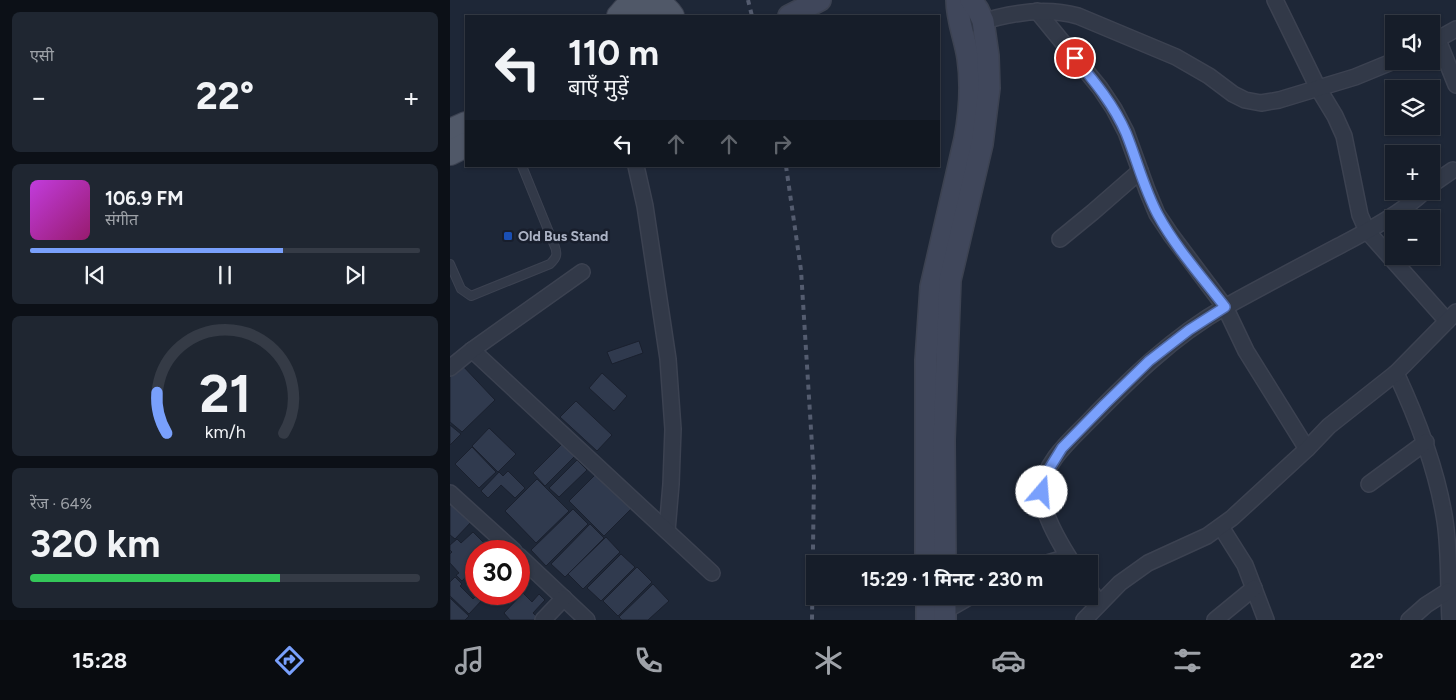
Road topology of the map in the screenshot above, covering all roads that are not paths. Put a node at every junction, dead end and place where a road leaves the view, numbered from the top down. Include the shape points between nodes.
1 (619, 0) edge
2 (820, 0) edge
3 (957, 0) edge
4 (971, 0) edge
5 (1276, 0) edge
6 (664, 7) edge
7 (1037, 11) junction
8 (618, 15) edge
9 (619, 15) edge
10 (791, 15) edge
11 (983, 21) junction
12 (961, 28) junction
13 (1456, 29) edge
14 (1440, 38) edge
15 (1440, 54) edge
16 (1385, 65) edge
17 (1456, 85) edge
18 (1318, 88) junction
19 (465, 124) edge
20 (450, 131) edge
21 (465, 146) edge
22 (450, 153) edge
23 (522, 167) edge
24 (636, 167) edge
25 (1453, 170) dead end
26 (1140, 171) junction
27 (1440, 179) edge
28 (1414, 200) edge
29 (1367, 231) junction
30 (1060, 239) dead end
31 (450, 264) edge
32 (582, 272) dead end
33 (1225, 307) junction
34 (1452, 317) edge
35 (472, 350) junction
36 (450, 368) edge
37 (1396, 372) junction
38 (1426, 442) junction
39 (1307, 449) junction
40 (1369, 484) dead end
41 (450, 493) edge
42 (1221, 527) junction
43 (667, 531) junction
44 (502, 540) edge
45 (926, 555) edge
46 (944, 555) edge
47 (1068, 555) edge
48 (530, 566) edge
49 (712, 573) dead end
50 (1254, 588) junction
51 (1448, 591) junction
52 (564, 598) junction
53 (1099, 603) joint
54 (948, 605) edge
55 (936, 610) edge
56 (543, 620) edge
57 (587, 620) edge
58 (1084, 620) edge
59 (1215, 620) edge
60 (1266, 620) edge
61 (1409, 620) edge
62 (1450, 620) edge

1 - 8 main road
2 - 10 street
3 - 12 street
4 - 11 street
5 - 18 street
6 - 9 main road via 648,1 636,3
7 - 11 street
7 - 18 street via 1078,16 1176,58 1245,100 1262,103
7 - 26 street via 1114,109
11 - 12 street
11 - 46 street via 989,88 986,124 950,280 944,440
12 - 45 street via 971,89 965,139 931,287 926,360
13 - 14 street
15 - 17 street
16 - 18 street
18 - 29 street via 1344,136 1360,215
19 - 20 main road
21 - 22 main road
23 - 31 lane via 555,247 555,259 550,264 471,296 461,289
24 - 43 street via 668,359 673,429
25 - 27 street
26 - 30 street
26 - 33 street via 1157,214
28 - 29 street
29 - 33 street
29 - 34 street
32 - 35 street
33 - 39 street via 1246,351
33 - 47 street via 1149,361 1062,448 1046,474 1042,492 1046,514
34 - 37 street
35 - 36 street
35 - 43 street
37 - 38 street
37 - 39 street via 1329,426
38 - 40 street
38 - 51 street via 1445,520
39 - 42 street
41 - 44 street
42 - 50 street via 1241,557
42 - 53 street via 1148,563
43 - 49 street
48 - 52 street
50 - 59 street
50 - 60 street
51 - 61 street
51 - 62 street
52 - 56 street
52 - 57 street
53 - 58 street
54 - 55 street

